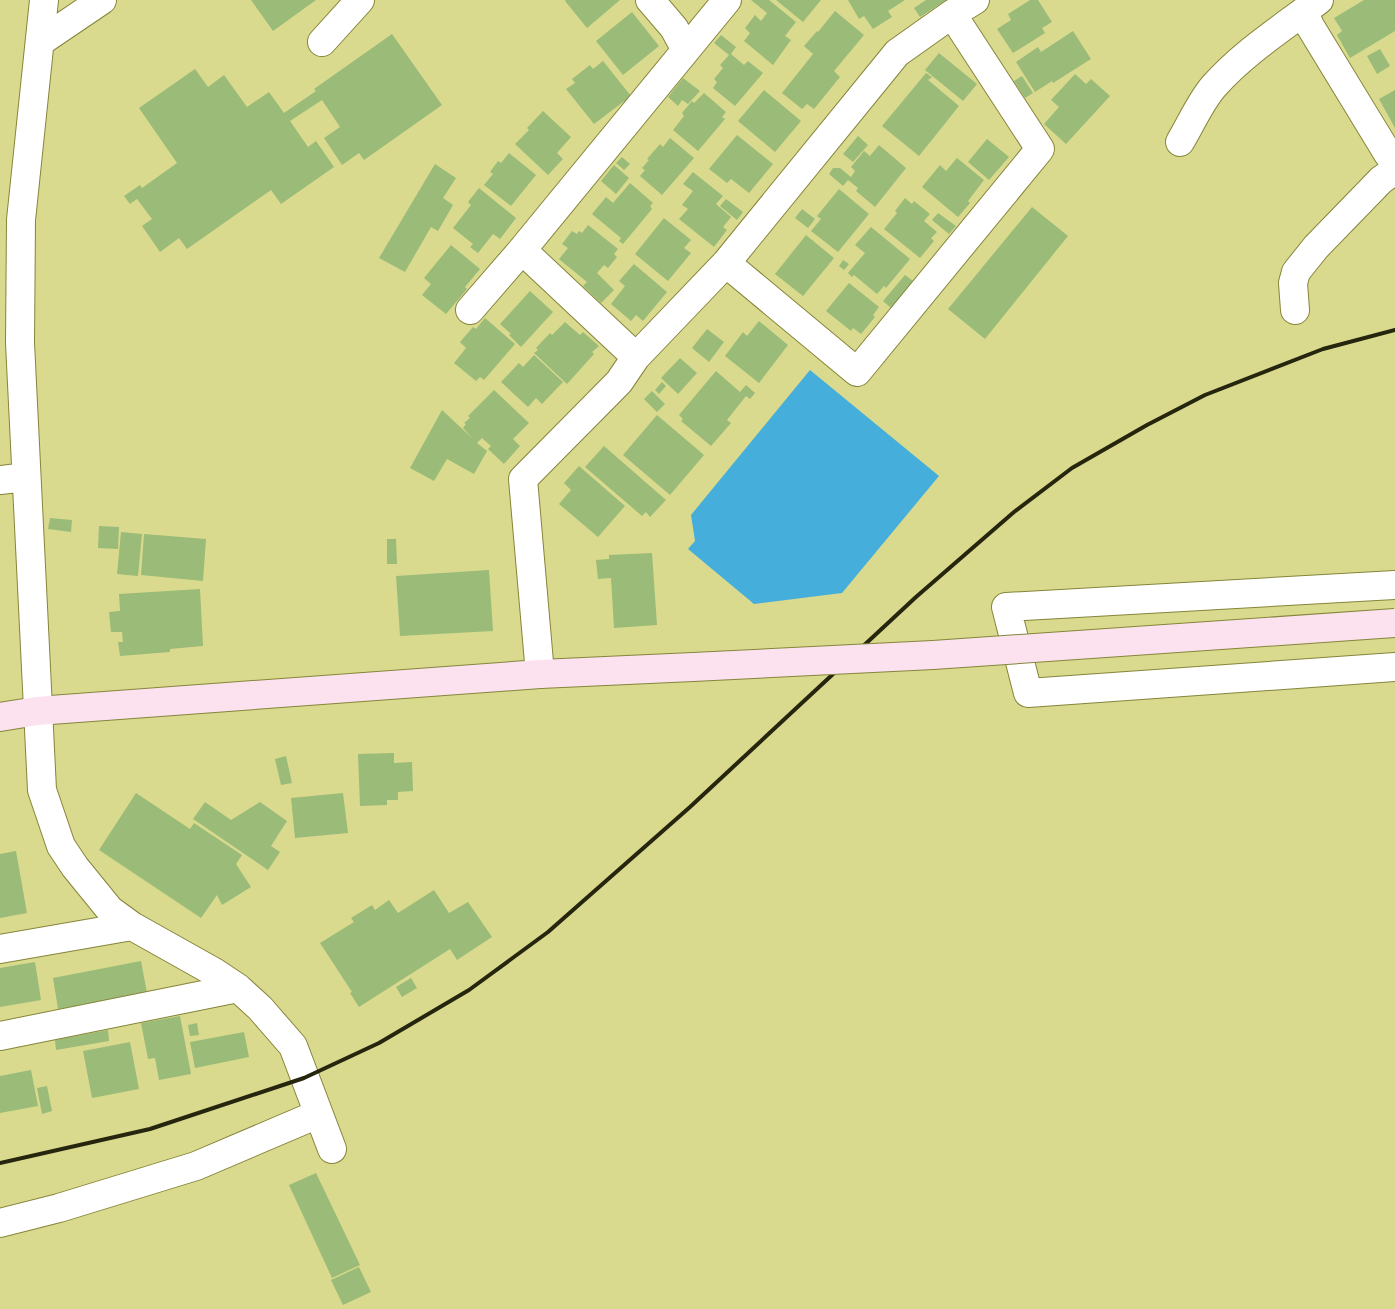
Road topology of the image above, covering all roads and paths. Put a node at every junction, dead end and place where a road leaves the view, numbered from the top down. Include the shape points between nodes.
1 (44, 0) edge
2 (102, 0) edge
3 (360, 0) edge
4 (650, 0) edge
5 (727, 0) edge
6 (1312, 6) edge
7 (964, 7) edge
8 (40, 42) junction
9 (322, 42) dead end
10 (686, 50) junction
11 (1180, 142) dead end
12 (1391, 162) edge
13 (522, 250) junction
14 (726, 264) junction
15 (470, 310) dead end
16 (1295, 310) dead end
17 (636, 357) junction
18 (13, 479) edge
19 (1395, 585) edge
20 (1395, 623) edge
21 (1395, 667) edge
22 (540, 674) junction
23 (37, 711) junction
24 (0, 717) edge
25 (132, 926) junction
26 (0, 949) edge
27 (238, 988) junction
28 (0, 1036) edge
29 (318, 1114) junction
30 (332, 1149) dead end
31 (0, 1223) edge

1 - 8 street
2 - 8 street
3 - 9 street
4 - 10 street via 674,28
5 - 10 street
6 - 11 street via 1241,60 1214,87
6 - 12 street via 1310,26
7 - 14 street via 897,53
7 - 14 street via 1040,149 857,372
8 - 18 street via 21,220 20,344
10 - 13 street
12 - 16 street via 1381,180 1296,272 1293,283
13 - 15 street
13 - 17 street
14 - 17 street
17 - 22 street via 619,382 524,479
18 - 23 street
19 - 21 street via 1006,607 1028,693
20 - 22 street, bridge via 933,655
22 - 23 street
23 - 24 street
23 - 25 street via 42,790 61,846 110,910
25 - 26 street
25 - 27 street
27 - 28 street
27 - 29 street via 293,1046
29 - 30 street
29 - 31 street via 196,1166

